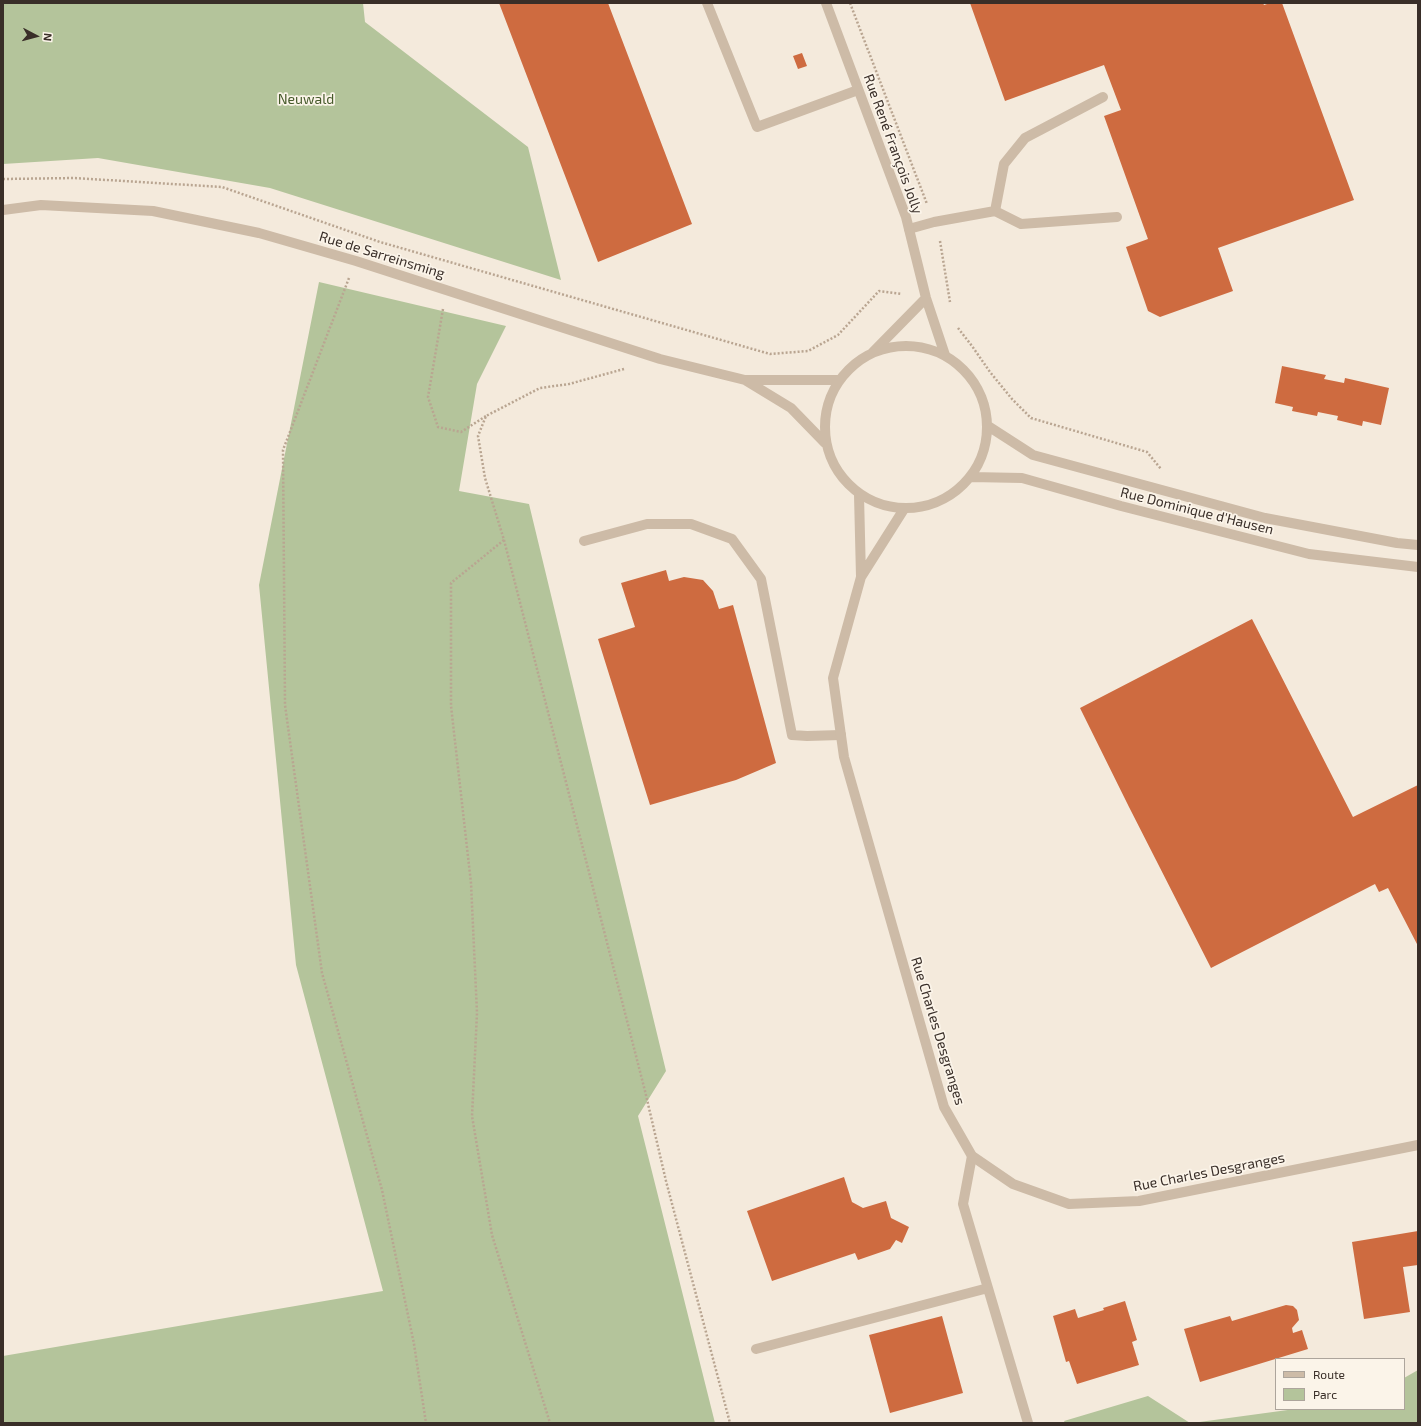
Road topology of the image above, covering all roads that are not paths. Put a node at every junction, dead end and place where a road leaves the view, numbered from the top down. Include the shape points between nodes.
1 (707, 3) edge
2 (826, 3) edge
3 (858, 90) junction
4 (1102, 97) dead end
5 (3, 210) edge
6 (995, 211) junction
7 (1118, 217) dead end
8 (909, 229) junction
9 (926, 298) junction
10 (873, 352) junction
11 (945, 355) junction
12 (745, 380) junction
13 (839, 380) junction
14 (988, 426) junction
15 (825, 443) junction
16 (971, 477) junction
17 (859, 495) junction
18 (904, 509) junction
19 (584, 541) dead end
20 (1418, 545) edge
21 (1418, 567) edge
22 (861, 577) junction
23 (841, 735) junction
24 (1418, 1145) edge
25 (972, 1156) junction
26 (988, 1288) junction
27 (756, 1349) dead end
28 (1028, 1423) edge

1 - 3 street via 757,127
2 - 3 street, Rue René François Jolly
3 - 8 street, Rue René François Jolly
4 - 6 street via 1025,138 1004,164
5 - 12 street, Rue de Sarreinsming via 41,205 153,211 259,233 446,289 660,360
6 - 7 street via 1021,224
6 - 8 street
8 - 9 street, Rue René François Jolly
9 - 10 street
9 - 11 street, Rue René François Jolly
10 - 11 street via 903,346 921,347
10 - 13 street via 854,364
11 - 14 street via 962,368 975,384 984,404
12 - 13 street, Rue de Sarreinsming
12 - 15 street, Rue de Sarreinsming via 791,408
13 - 15 street via 827,406 824,421
14 - 16 street via 983,453
14 - 20 street, Rue Dominique d'Hausen via 1041,457 1266,518
15 - 17 street via 832,463 844,481
16 - 18 street via 952,495 930,506
16 - 21 street, Rue Dominique d'Hausen via 1022,478 1309,554
17 - 18 street via 881,506
17 - 22 street, Rue Charles Desgranges
18 - 22 street, Rue Charles Desgranges
19 - 23 street via 647,524 691,524 732,539 761,579 792,735
22 - 23 street, Rue Charles Desgranges via 833,678
23 - 25 street, Rue Charles Desgranges via 844,757 944,1107
24 - 25 street, Rue Charles Desgranges via 1139,1201 1069,1204 1013,1184
25 - 26 street via 963,1204
26 - 27 street
26 - 28 street

